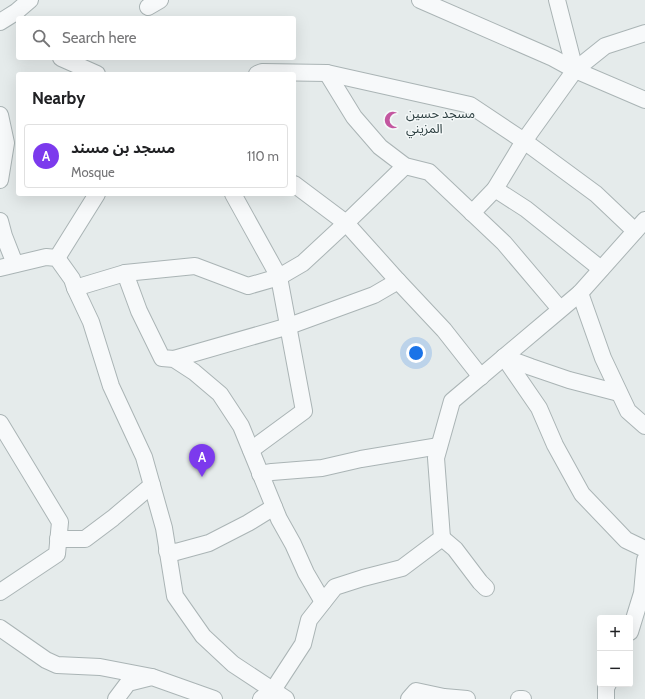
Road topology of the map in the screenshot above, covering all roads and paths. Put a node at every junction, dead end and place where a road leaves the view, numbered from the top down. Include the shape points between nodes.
1 (30, 0) edge
2 (420, 0) edge
3 (557, 0) edge
4 (19, 15) edge
5 (16, 16) edge
6 (0, 22) edge
7 (645, 33) edge
8 (66, 60) edge
9 (575, 70) junction
10 (92, 72) edge
11 (296, 73) edge
12 (327, 73) junction
13 (645, 100) edge
14 (0, 115) edge
15 (524, 141) junction
16 (405, 166) junction
17 (0, 180) edge
18 (296, 186) edge
19 (495, 188) junction
20 (96, 196) edge
21 (234, 196) edge
22 (472, 213) junction
23 (0, 221) edge
24 (346, 223) junction
25 (640, 226) edge
26 (57, 258) junction
27 (7, 266) edge
28 (601, 269) junction
29 (125, 273) junction
30 (279, 277) junction
31 (398, 281) junction
32 (75, 288) junction
33 (580, 292) junction
34 (560, 309) junction
35 (289, 326) junction
36 (504, 357) junction
37 (174, 359) junction
38 (481, 377) junction
39 (619, 393) junction
40 (0, 423) edge
41 (645, 426) edge
42 (439, 446) junction
43 (251, 450) junction
44 (260, 474) junction
45 (152, 485) junction
46 (274, 507) junction
47 (442, 538) junction
48 (58, 539) junction
49 (645, 549) edge
50 (167, 551) junction
51 (645, 560) edge
52 (486, 588) dead end
53 (0, 592) edge
54 (323, 602) junction
55 (633, 622) edge
56 (0, 628) edge
57 (152, 677) junction
58 (606, 687) edge
59 (273, 696) edge
60 (116, 699) edge
61 (214, 699) edge
62 (408, 699) edge
63 (467, 699) edge
64 (518, 699) edge
65 (523, 699) edge
66 (606, 699) edge

1 - 4 street
2 - 9 street via 554,58
3 - 9 street
5 - 6 street
7 - 9 street via 604,46
8 - 10 street
9 - 13 street
9 - 15 street
11 - 12 street
12 - 15 street via 470,105
12 - 16 street via 354,117 380,147
14 - 17 street via 6,143
15 - 19 street
15 - 25 street
16 - 22 street via 429,172
16 - 24 street
18 - 24 street
19 - 22 street
19 - 28 street via 526,209
20 - 26 street
21 - 30 street
22 - 34 street via 504,243
23 - 27 street
24 - 30 street via 303,263
24 - 31 street
25 - 28 street
26 - 27 street via 46,257
26 - 32 street via 72,279
28 - 33 street
29 - 30 street via 195,266 248,286
29 - 32 street
29 - 37 street via 162,358
30 - 35 street
31 - 35 street via 374,295
31 - 38 street via 444,330
32 - 45 street via 91,322 111,386 144,457
33 - 34 street
33 - 39 street via 603,358
34 - 36 street
35 - 37 street
35 - 43 street via 304,411
36 - 38 street
36 - 39 street via 569,380
36 - 49 street via 539,408 555,445 582,494 626,540
37 - 43 street via 220,394 241,426
38 - 42 street via 452,401
39 - 41 street via 628,411
40 - 48 street via 60,522
42 - 44 street via 360,458 322,468
42 - 47 street via 436,458
43 - 44 street
44 - 46 street
45 - 48 street via 85,539
45 - 50 street via 164,528
46 - 50 street via 209,543 176,552
46 - 54 street
47 - 52 street via 455,549
47 - 54 street via 402,568 335,587
48 - 53 street via 57,554
50 - 59 street via 175,596 203,636
51 - 55 street via 642,592
54 - 59 street via 309,620 303,644
56 - 57 street via 57,665 100,667
57 - 60 street via 128,682
57 - 61 street
58 - 66 street
62 - 63 street via 416,691
64 - 65 street

